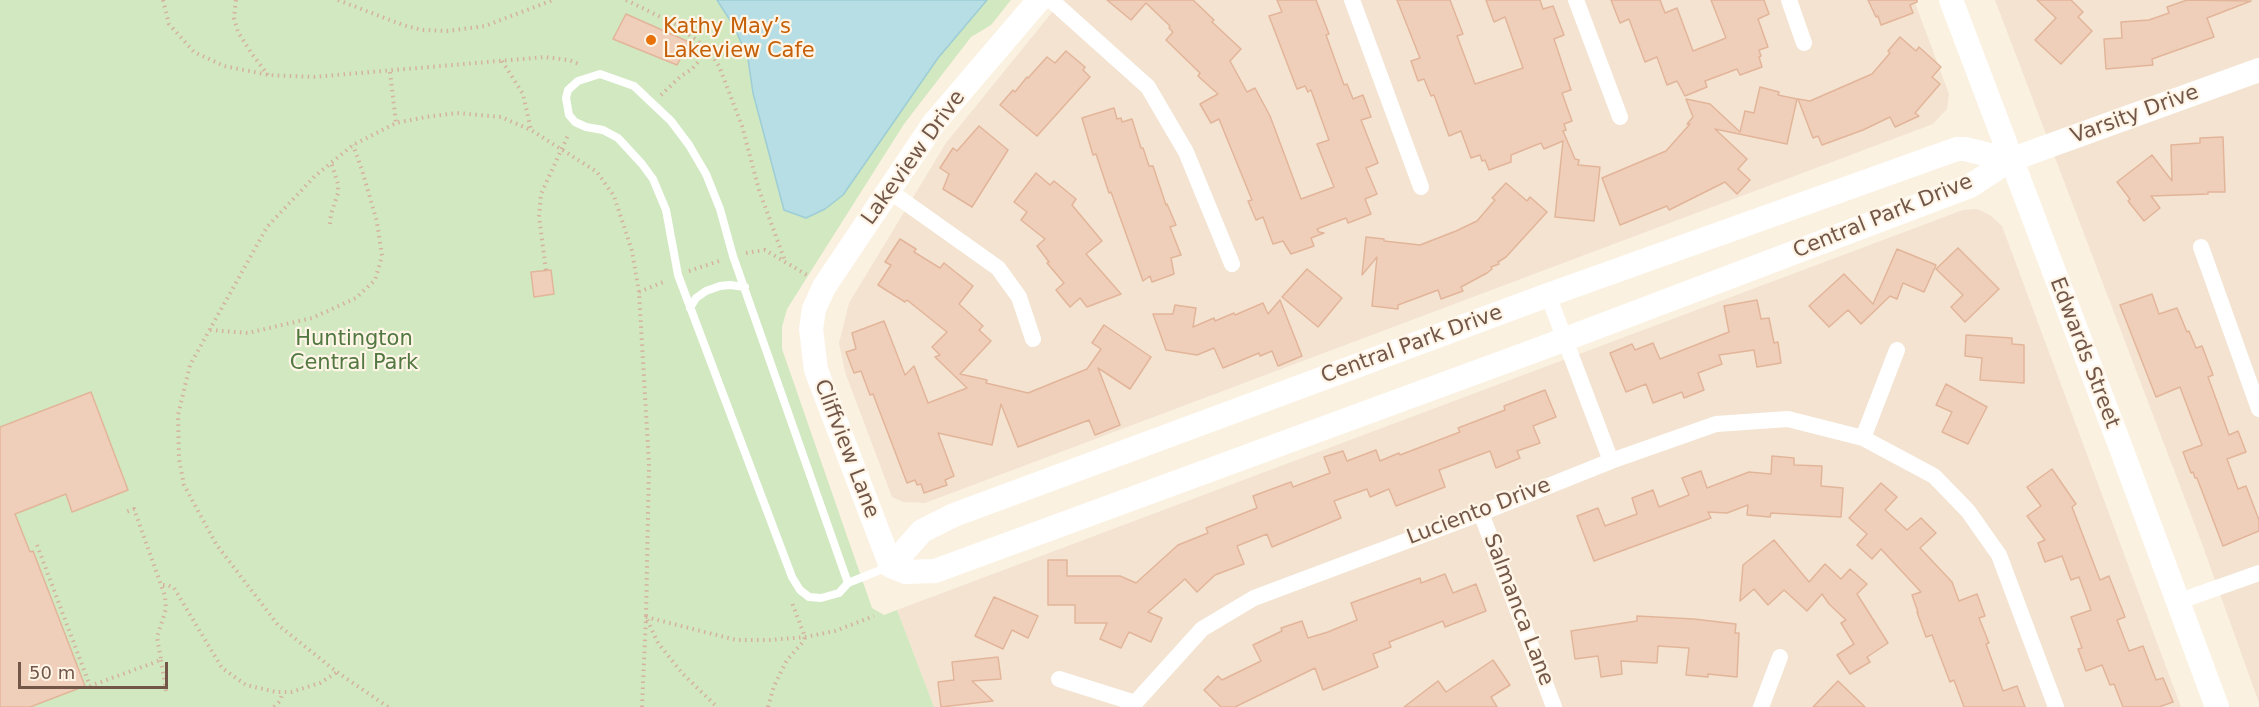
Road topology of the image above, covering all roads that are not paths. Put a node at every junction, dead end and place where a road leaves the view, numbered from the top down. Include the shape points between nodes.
1 (1039, 0) edge
2 (1051, 0) edge
3 (1352, 0) edge
4 (1576, 0) edge
5 (1790, 0) edge
6 (1951, 0) edge
7 (1804, 43) dead end
8 (2259, 69) edge
9 (1620, 117) dead end
10 (2010, 160) junction
11 (1421, 187) dead end
12 (888, 190) junction
13 (2201, 247) dead end
14 (1232, 264) dead end
15 (745, 287) junction
16 (1548, 295) junction
17 (690, 308) junction
18 (811, 329) joint
19 (1034, 339) dead end
20 (1564, 340) junction
21 (1897, 350) dead end
22 (2259, 409) edge
23 (1863, 438) junction
24 (1611, 461) junction
25 (1481, 513) junction
26 (872, 519) junction
27 (922, 531) junction
28 (891, 566) junction
29 (2259, 573) edge
30 (848, 583) junction
31 (2177, 602) junction
32 (1780, 657) dead end
33 (1059, 679) dead end
34 (1135, 705) edge
35 (1554, 707) edge
36 (1761, 707) edge
37 (2056, 707) edge
38 (2217, 707) edge

1 - 12 street, Lakeview Drive via 934,123
2 - 14 street via 1148,87 1186,152
3 - 11 street
4 - 9 street
5 - 7 street
6 - 10 street, Edwards Street
8 - 10 street, Varsity Drive
10 - 16 street, Central Park Drive via 1957,149
10 - 20 street, Central Park Drive via 1970,186
10 - 31 street, Edwards Street
12 - 18 street, Lakeview Drive via 824,286
12 - 19 street via 998,268 1019,297
13 - 22 street
15 - 17 lane via 720,286 706,291
15 - 17 lane via 720,209 689,145 634,86 600,74 578,81 568,90 566,104 575,122 618,138 653,179 666,210 678,275
15 - 30 lane
16 - 20 street
16 - 27 street, Central Park Drive via 965,511
17 - 30 lane via 792,577 809,597 839,593
18 - 26 street, Cliffview Lane via 816,370
20 - 24 street
20 - 28 street, Central Park Drive via 935,571 906,572
21 - 23 street
23 - 24 street, Luciento Drive via 1788,419 1716,424
23 - 37 street, Luciento Drive via 1934,476 1968,511 1999,555
24 - 25 street, Luciento Drive
25 - 34 street, Luciento Drive via 1254,598 1202,629
25 - 35 street, Salmanca Lane
26 - 27 street via 890,530
26 - 28 street, Cliffview Lane
27 - 28 street, Central Park Drive
28 - 30 lane
29 - 31 street
31 - 38 street, Edwards Street
32 - 36 street
33 - 34 street

